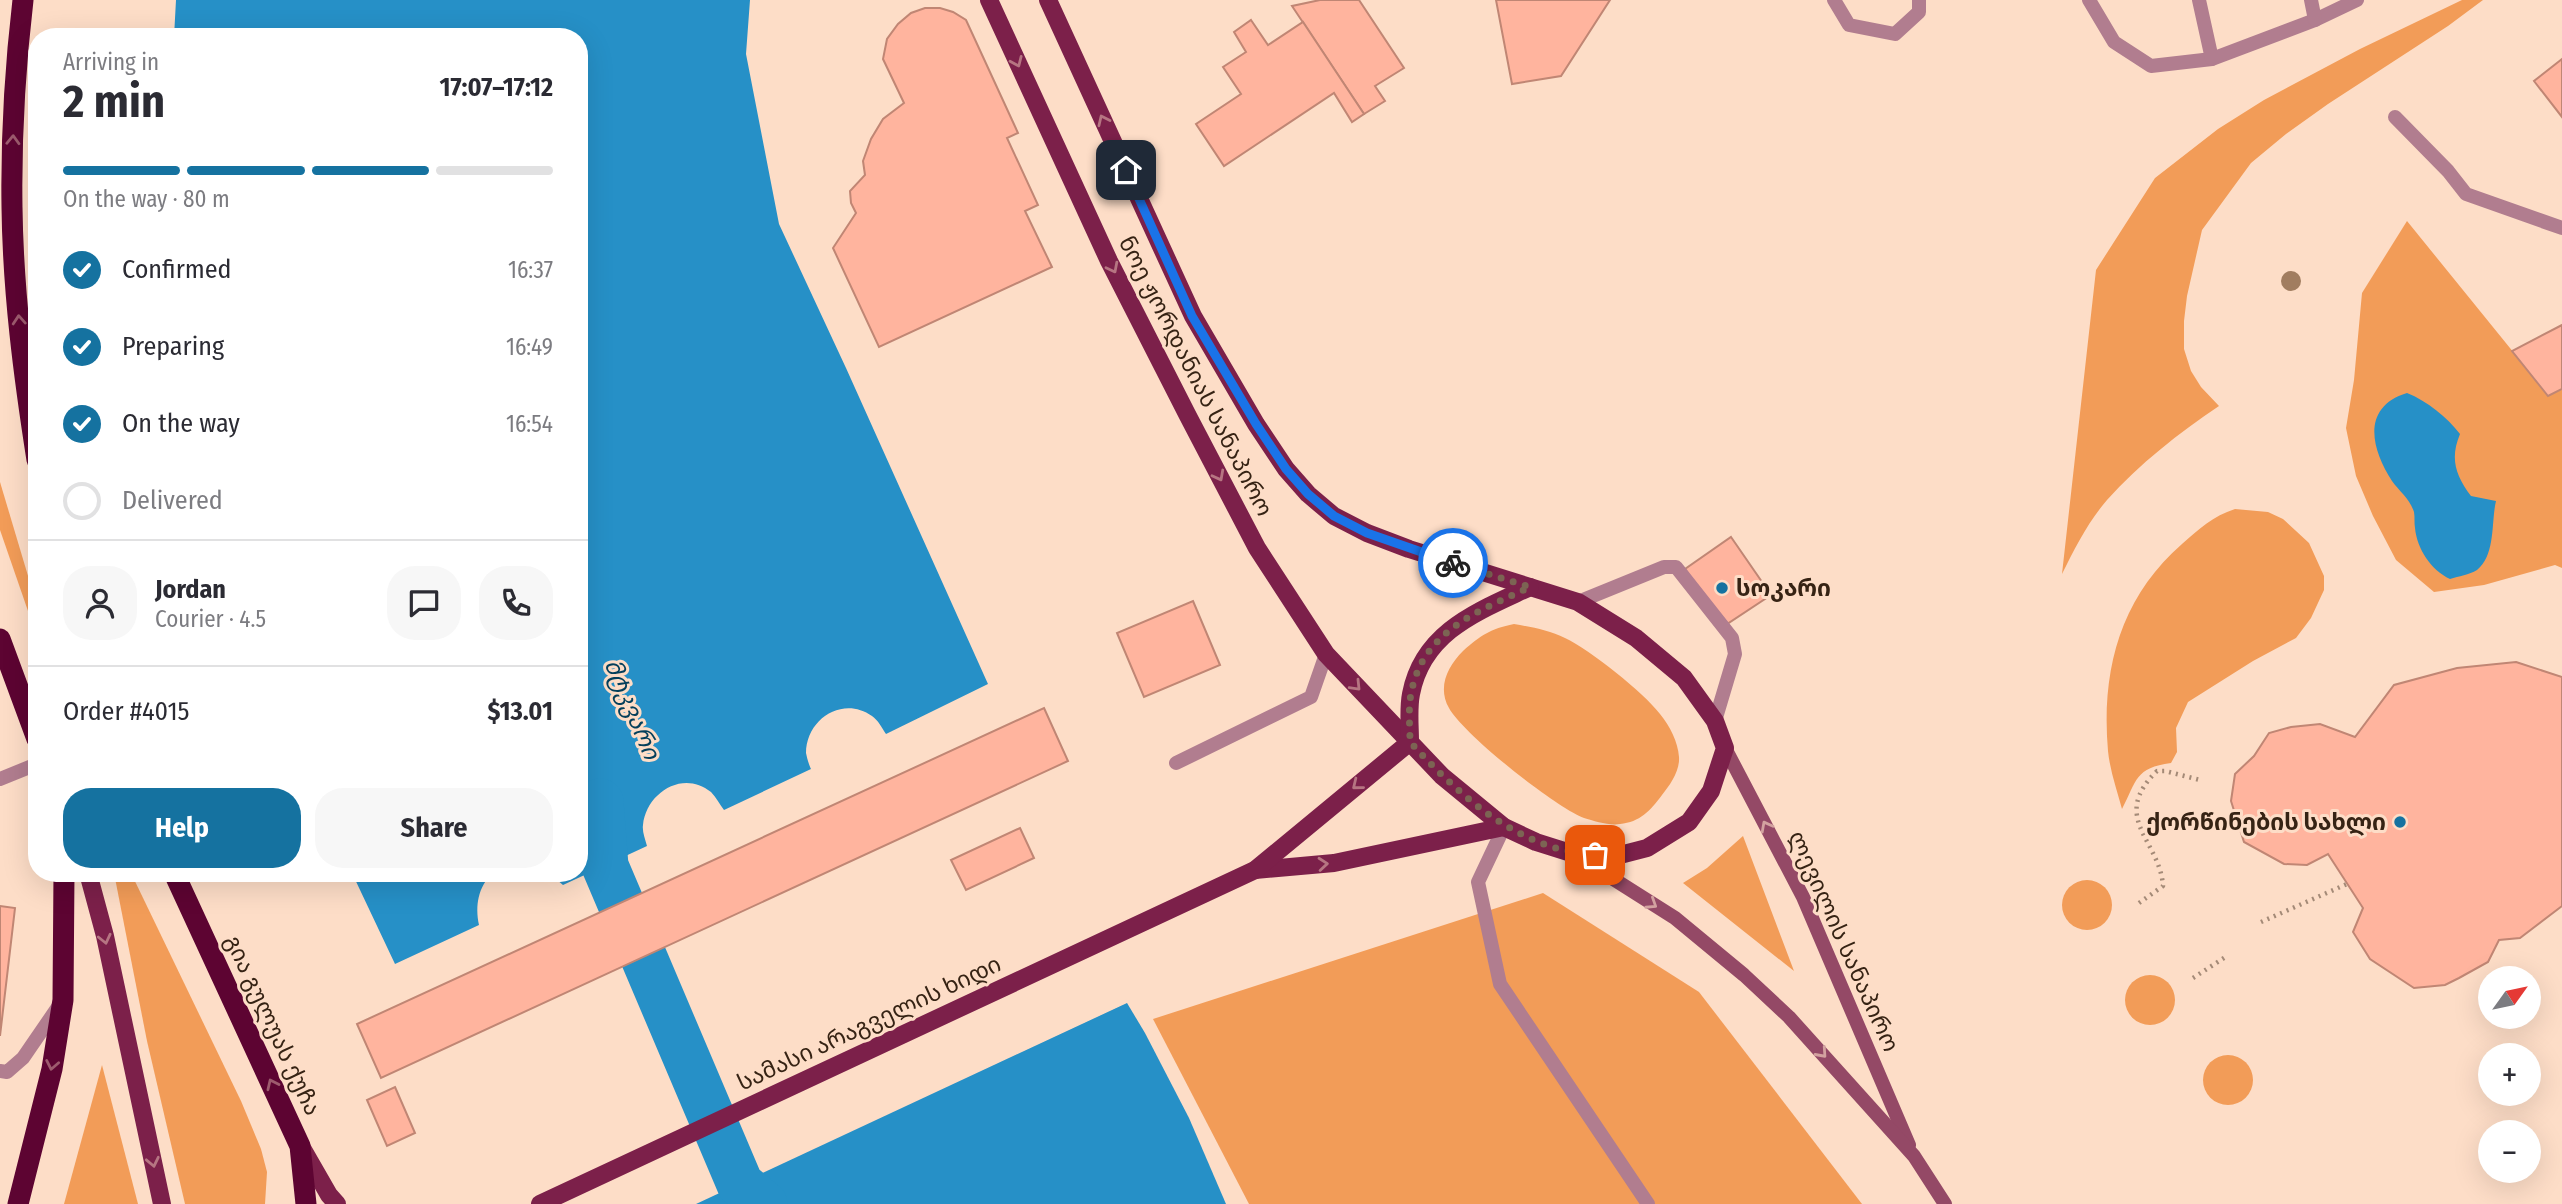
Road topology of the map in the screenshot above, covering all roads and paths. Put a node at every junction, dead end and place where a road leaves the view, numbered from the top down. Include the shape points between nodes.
1 (23, 0) edge
2 (989, 0) edge
3 (1048, 0) edge
4 (1834, 0) edge
5 (1919, 0) edge
6 (2089, 0) edge
7 (2199, 0) edge
8 (2311, 0) edge
9 (2357, 0) edge
10 (2315, 20) junction
11 (2212, 59) junction
12 (2395, 117) dead end
13 (0, 177) edge
14 (12, 208) junction
15 (2562, 228) edge
16 (28, 402) edge
17 (1530, 587) junction
18 (1578, 602) junction
19 (0, 639) edge
20 (1326, 654) junction
21 (6, 669) edge
22 (28, 718) edge
23 (1715, 721) junction
24 (1410, 742) junction
25 (1725, 748) junction
26 (1177, 763) dead end
27 (28, 768) edge
28 (0, 779) edge
29 (2200, 780) dead end
30 (1504, 827) junction
31 (1574, 854) junction
32 (1255, 870) junction
33 (64, 882) edge
34 (90, 882) edge
35 (178, 882) edge
36 (2347, 884) dead end
37 (2139, 903) dead end
38 (2260, 922) dead end
39 (2227, 956) dead end
40 (2193, 978) dead end
41 (63, 1000) junction
42 (0, 1071) edge
43 (300, 1146) junction
44 (1914, 1156) junction
45 (18, 1204) edge
46 (162, 1204) edge
47 (306, 1204) edge
48 (337, 1204) edge
49 (540, 1204) edge
50 (1648, 1204) edge
51 (1945, 1204) edge

14 -> 1 highway via 16,59
2 -> 20 main road, ნოე ჟორდანიას სანაპირო via 1109,261 1182,404 1257,548
17 -> 3 main road, ნოე ჟორდანიას სანაპირო via 1367,533 1334,516 1286,469 1192,316
4 - 5 lane via 1849,25 1895,34 1919,12
6 - 11 lane via 2114,42 2151,66
7 - 11 lane
8 - 10 lane
9 - 10 lane
10 - 11 lane
12 - 15 lane via 2466,194
13 - 14 highway
16 -> 14 highway
17 - 18 main road, ნოე ჟორდანიას სანაპირო
17 - 24 main road via 1467,617 1420,663 1411,695
18 - 23 main road, ნოე ჟორდანიას სანაპირო via 1636,638 1684,678
18 - 23 lane via 1664,567 1676,567 1732,638 1735,654
19 - 21 highway
20 -> 24 main road, ნოე ჟორდანიას სანაპირო
20 - 26 lane via 1311,697
21 - 22 highway
23 - 25 main road, ნოე ჟორდანიას სანაპირო
24 - 30 main road, ნოე ჟორდანიას სანაპირო via 1441,776
24 -> 32 main road
25 - 31 main road, ნოე ჟორდანიას სანაპირო via 1711,791 1689,822 1647,848 1616,856
44 -> 25 main road, ლევილის სანაპირო via 1803,897
27 - 28 lane
29 - 37 path via 2157,771 2140,790 2138,821 2162,871 2163,886
30 - 31 main road, ნოე ჟორდანიას სანაპირო
32 -> 30 main road via 1334,863
30 - 50 lane via 1478,882 1500,984
31 -> 44 main road, ლევილის სანაპირო via 1675,918 1744,975 1789,1017
32 - 49 main road, სამასი არაგველის ხიდი
33 - 41 highway
34 -> 46 main road
43 -> 35 highway, გია გულუას ქუჩა
36 - 38 path
39 - 40 path
41 - 42 lane via 23,1058 8,1072
41 -> 45 highway via 52,1069
43 - 47 highway, გია გულუას ქუჩა
43 - 48 main road
44 - 51 main road, ლევილის სანაპირო

